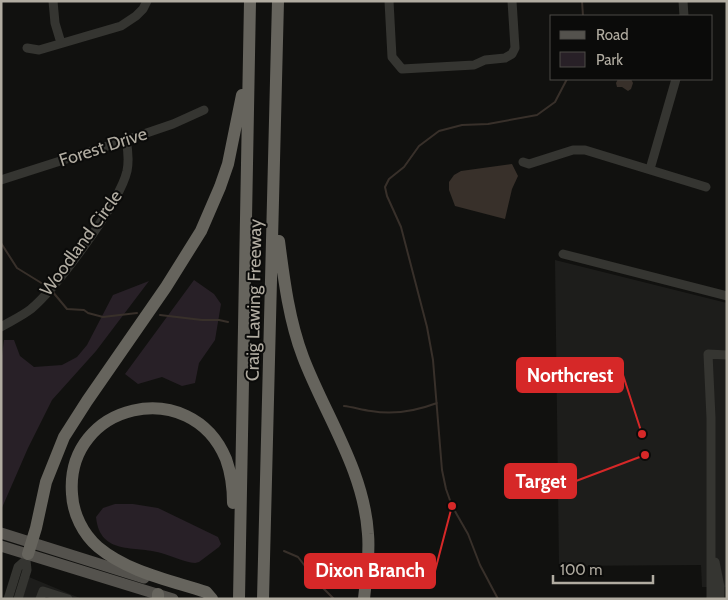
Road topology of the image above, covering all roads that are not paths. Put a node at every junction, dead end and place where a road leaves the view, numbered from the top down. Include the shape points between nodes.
1 (53, 1) edge
2 (147, 1) edge
3 (250, 1) edge
4 (278, 1) edge
5 (389, 1) edge
6 (512, 1) edge
7 (61, 43) junction
8 (26, 48) dead end
9 (248, 56) junction
10 (676, 80) edge
11 (204, 110) dead end
12 (126, 140) junction
13 (522, 162) dead end
14 (650, 169) junction
15 (1, 180) edge
16 (706, 187) dead end
17 (274, 194) junction
18 (563, 254) dead end
19 (727, 296) edge
20 (1, 326) edge
21 (727, 355) edge
22 (1, 533) edge
23 (240, 538) junction
24 (1, 546) edge
25 (29, 552) junction
26 (718, 578) edge
27 (57, 597) edge
28 (158, 597) edge
29 (8, 599) edge
30 (18, 599) edge
31 (40, 599) edge
32 (68, 599) edge
33 (173, 599) edge
34 (211, 599) edge
35 (239, 599) edge
36 (263, 599) edge
37 (364, 599) edge
38 (711, 599) edge
39 (720, 599) edge

1 - 7 street
2 - 7 street via 136,16 121,26
3 - 9 highway, Craig Lawing Freeway
4 - 17 highway, Craig Lawing Freeway
5 - 6 street via 392,57 402,69 474,65 512,54 515,48
7 - 8 street via 39,50
9 - 23 highway, Craig Lawing Freeway
9 - 25 highway via 232,149 212,208 186,256 64,437 46,482
10 - 14 street
11 - 12 street, Forest Drive
12 - 15 street, Forest Drive
12 - 20 street, Woodland Circle via 128,165 123,184 94,229 39,301
13 - 14 street via 529,164 579,149
14 - 16 street
17 - 36 highway, Craig Lawing Freeway
17 - 37 highway via 286,292 295,334 351,465 364,509 368,549
18 - 19 street
21 - 26 street via 708,354 712,545
22 - 25 main road
23 - 34 highway via 233,524 232,488 225,458 212,437 196,421 162,408 135,409 103,424 82,448 73,472 72,493 77,517 90,539 127,565 206,592
23 - 35 highway, Craig Lawing Freeway
24 - 25 main road
25 - 28 main road
25 - 29 street via 18,567
25 - 30 street
25 - 34 main road
26 - 38 street
26 - 39 street
27 - 31 street via 43,591
27 - 32 street
28 - 33 main road

